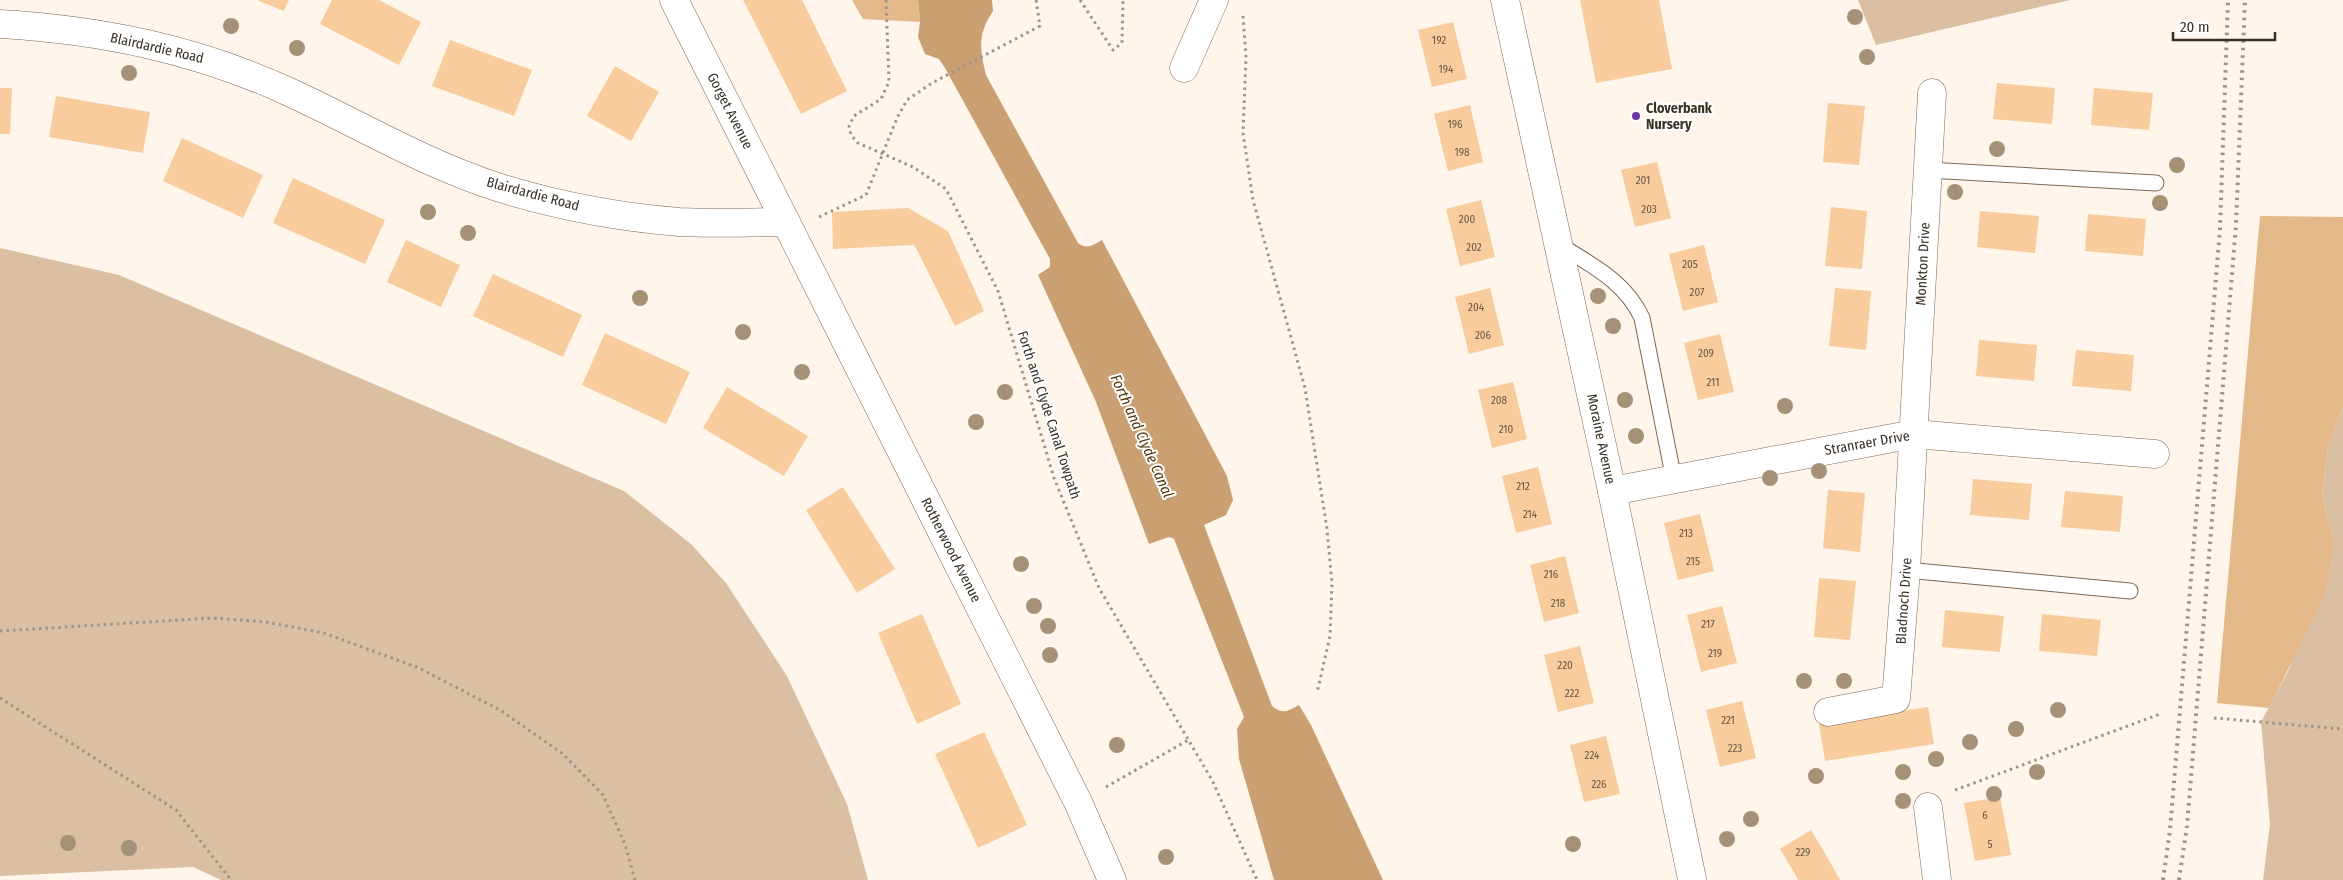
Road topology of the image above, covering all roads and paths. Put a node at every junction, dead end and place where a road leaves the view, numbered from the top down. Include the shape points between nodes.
1 (674, 0) edge
2 (886, 0) edge
3 (1036, 0) edge
4 (1080, 0) edge
5 (1123, 0) edge
6 (1214, 0) edge
7 (1505, 0) edge
8 (1242, 10) dead end
9 (0, 24) edge
10 (1184, 68) dead end
11 (1932, 93) dead end
12 (883, 154) junction
13 (1928, 170) junction
14 (2156, 184) dead end
15 (786, 222) junction
16 (1558, 244) junction
17 (1914, 434) junction
18 (2155, 454) dead end
19 (1674, 480) junction
20 (1612, 491) junction
21 (1906, 570) junction
22 (2130, 591) dead end
23 (0, 630) edge
24 (1317, 693) dead end
25 (0, 698) edge
26 (1828, 712) dead end
27 (2160, 714) dead end
28 (2214, 718) dead end
29 (2343, 729) edge
30 (1190, 739) junction
31 (1078, 802) junction
32 (1928, 807) joint
33 (231, 880) edge
34 (635, 880) edge
35 (1112, 880) edge
36 (1257, 880) edge
37 (1695, 880) edge
38 (1937, 880) edge

1 - 15 street, Gorget Avenue
2 - 12 path, Forth and Clyde Canal Towpath via 889,82 881,100 854,116 849,126 858,143
3 - 12 path via 1040,26 932,83 907,100
4 - 5 path via 1113,50 1122,42
6 - 10 street
7 - 16 street, Moraine Avenue
8 - 24 path via 1246,57 1243,133 1253,200 1305,388 1327,529 1332,583 1330,636
9 - 15 street, Blairdardie Road via 51,27 147,43 213,61 287,91 411,154 506,189 600,212 671,221
11 - 13 street, Monkton Drive
12 - 15 path via 866,195 814,220
12 - 30 path, Forth and Clyde Canal Towpath via 913,167 946,189 998,291 1054,478 1099,588
13 - 14 lane
13 - 17 street, Monkton Drive
15 - 31 street, Rotherwood Avenue
16 - 19 lane via 1613,279 1634,301 1642,318
16 - 20 street, Moraine Avenue
17 - 18 street, Stranraer Drive
17 - 19 street, Stranraer Drive
17 - 21 street, Bladnoch Drive
19 - 20 street, Stranraer Drive
20 - 37 street, Moraine Avenue
21 - 22 lane
21 - 26 street, Bladnoch Drive via 1896,699
23 - 34 path via 213,618 266,622 324,633 419,668 500,710 563,754 603,795 625,844
25 - 33 path via 176,810
27 - 32 path via 1935,798
28 - 29 path
30 - 31 path
30 - 36 path, Forth and Clyde Canal Towpath
31 - 35 street, Rotherwood Avenue
32 - 38 street

